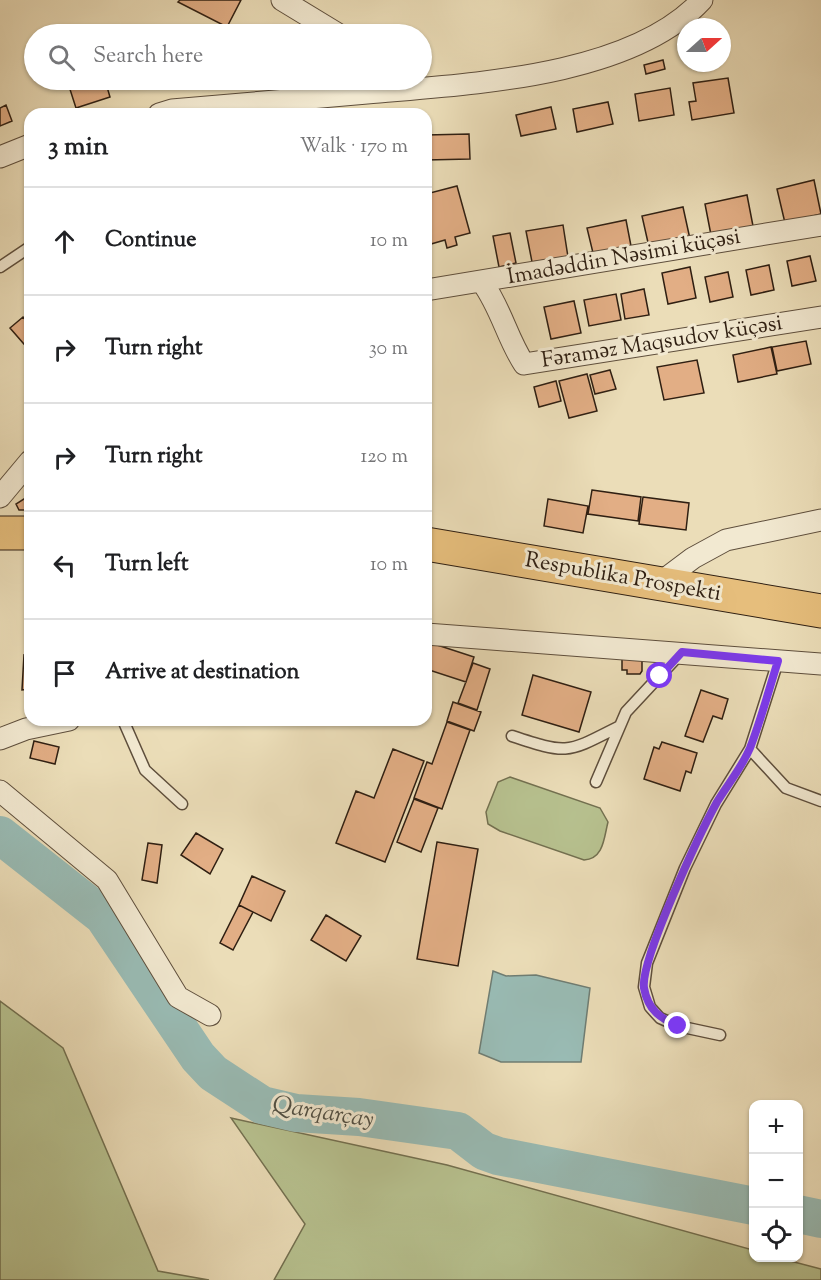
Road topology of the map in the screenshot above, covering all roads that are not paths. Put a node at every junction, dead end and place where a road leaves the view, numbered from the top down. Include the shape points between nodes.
1 (282, 0) edge
2 (702, 0) edge
3 (322, 24) edge
4 (432, 83) edge
5 (362, 90) edge
6 (210, 108) edge
7 (24, 147) edge
8 (0, 157) edge
9 (821, 225) edge
10 (24, 251) edge
11 (0, 267) edge
12 (483, 282) junction
13 (432, 289) edge
14 (821, 318) edge
15 (24, 468) edge
16 (0, 497) edge
17 (821, 520) edge
18 (0, 533) edge
19 (24, 533) edge
20 (432, 545) edge
21 (657, 585) junction
22 (821, 611) edge
23 (432, 635) edge
24 (682, 652) junction
25 (778, 661) junction
26 (821, 664) edge
27 (40, 726) edge
28 (126, 726) edge
29 (620, 726) junction
30 (512, 736) dead end
31 (0, 740) edge
32 (750, 749) junction
33 (596, 782) dead end
34 (0, 791) edge
35 (821, 801) edge
36 (182, 804) dead end
37 (210, 1015) dead end
38 (720, 1035) dead end

1 - 3 street
2 - 4 street via 677,22 647,40 550,73 496,81
5 - 6 street
7 - 8 street
9 - 12 street, İmadəddin Nəsimi küçəsi
10 - 11 lane
12 - 13 street, İmadəddin Nəsimi küçəsi
12 - 14 street, Fəraməz Maqsudov küçəsi via 496,301 524,364
15 - 16 street
17 - 21 street via 726,540
18 - 19 main road
20 - 21 main road, Respublika Prospekti
21 - 22 main road, Respublika Prospekti
23 - 24 street
24 - 25 street
24 - 29 lane via 626,712
25 - 26 street
25 - 32 lane
27 - 31 street
28 - 36 lane via 145,770
29 - 30 lane via 579,747 561,750
29 - 33 lane
32 - 35 lane via 786,788
32 - 38 lane via 716,804 685,868 647,963 644,987 650,1007 660,1018
34 - 37 street via 108,879 178,997

